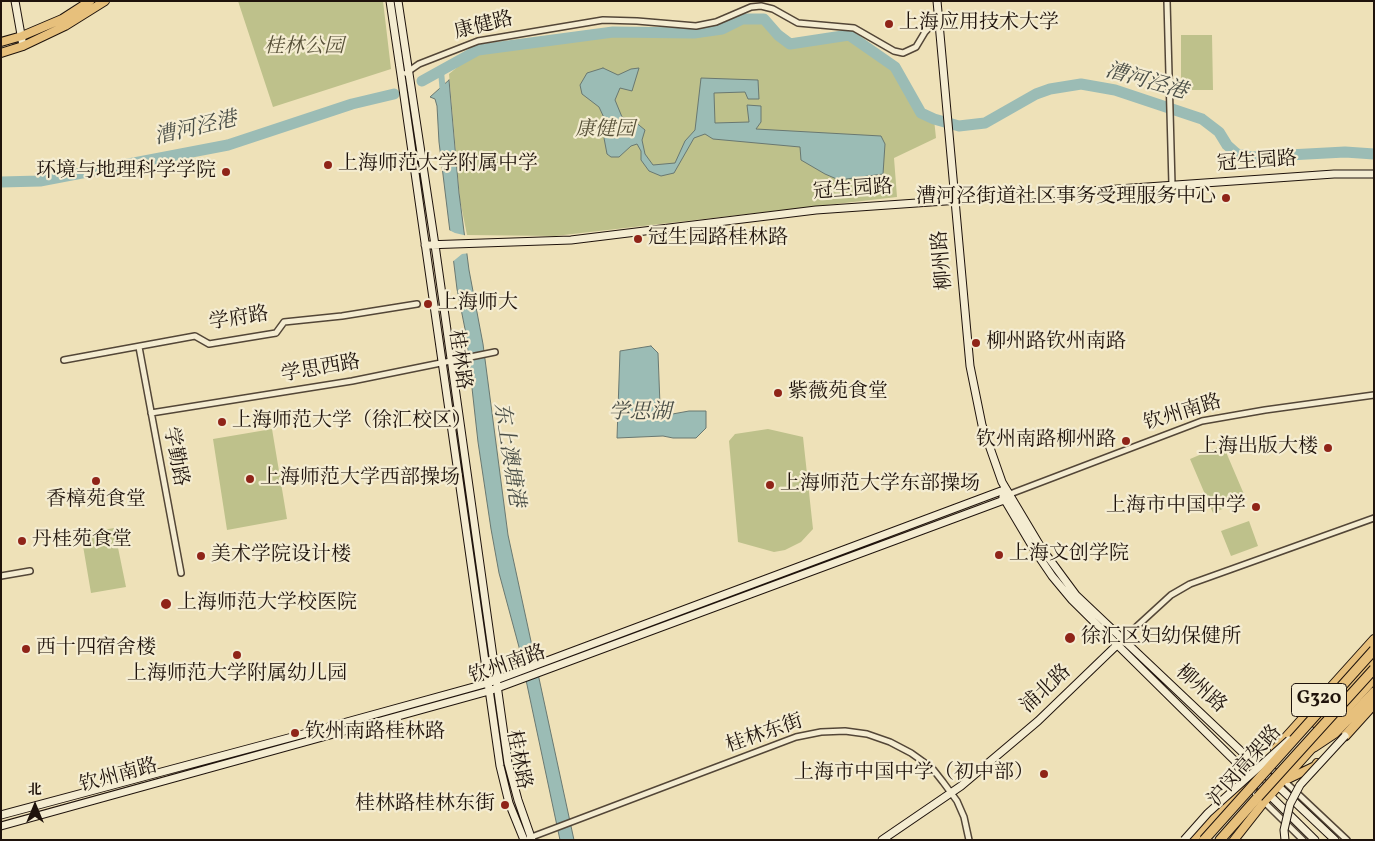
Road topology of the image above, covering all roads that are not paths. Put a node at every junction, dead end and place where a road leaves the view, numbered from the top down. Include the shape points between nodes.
1 (14, 1) edge
2 (90, 1) edge
3 (105, 1) edge
4 (390, 1) edge
5 (398, 1) edge
6 (936, 1) edge
7 (1167, 1) edge
8 (938, 18) junction
9 (22, 36) junction
10 (1, 42) edge
11 (23, 46) junction
12 (1, 52) edge
13 (409, 72) junction
14 (402, 75) junction
15 (1374, 174) edge
16 (1172, 185) junction
17 (954, 200) junction
18 (435, 245) junction
19 (426, 246) junction
20 (417, 304) dead end
21 (139, 346) junction
22 (492, 353) dead end
23 (64, 360) dead end
24 (452, 361) junction
25 (442, 363) junction
26 (1374, 395) edge
27 (151, 413) junction
28 (1002, 482) junction
29 (1001, 491) junction
30 (1010, 494) junction
31 (1004, 500) junction
32 (1374, 518) edge
33 (30, 571) dead end
34 (180, 573) dead end
35 (1, 576) edge
36 (1374, 639) edge
37 (1120, 642) junction
38 (1374, 645) edge
39 (1374, 650) edge
40 (1374, 658) edge
41 (1374, 669) edge
42 (1374, 679) edge
43 (496, 680) junction
44 (488, 683) junction
45 (497, 688) junction
46 (489, 691) junction
47 (1333, 692) junction
48 (1374, 692) edge
49 (1374, 703) edge
50 (1307, 714) junction
51 (1317, 720) junction
52 (1306, 725) junction
53 (1345, 736) joint
54 (1314, 747) junction
55 (1262, 764) junction
56 (1270, 772) junction
57 (1248, 780) junction
58 (1282, 783) junction
59 (1256, 788) junction
60 (952, 792) junction
61 (1267, 799) junction
62 (1, 815) edge
63 (1286, 819) junction
64 (1, 826) edge
65 (528, 839) edge
66 (882, 840) edge
67 (969, 840) edge
68 (1184, 840) edge
69 (1193, 840) edge
70 (1204, 840) edge
71 (1220, 840) edge
72 (1234, 840) edge
73 (1285, 840) edge
74 (1290, 840) edge
75 (1303, 840) edge
76 (1315, 840) edge
77 (1335, 840) edge
78 (1347, 840) edge

1 - 9 street
2 - 9 main road via 62,19
3 - 11 main road via 65,26
4 - 14 street, 桂林路
5 - 13 street, 桂林路
6 - 8 street, 柳州路
7 - 16 street
8 - 13 street, 康健路 via 916,46 904,53 894,52 854,28 798,23 761,6 706,25 603,20 478,41 426,61
8 - 17 street, 柳州路
9 - 10 main road
9 - 11 street
11 - 12 main road
13 - 14 street, 康健路
13 - 18 street, 桂林路
14 - 19 street, 桂林路
15 - 16 street, 冠生园路
16 - 17 street, 冠生园路
17 - 18 street, 冠生园路 via 789,212 571,240
17 - 28 street, 柳州路 via 973,382 986,439
18 - 19 street, 冠生园路
18 - 24 street, 桂林路
19 - 25 street, 桂林路
20 - 21 street, 学府路 via 284,322 276,333 209,344 195,336
21 - 23 street, 学府路
21 - 27 street, 学勤路
22 - 24 street, 学思西路
24 - 25 street, 学思西路
24 - 43 street, 桂林路
25 - 27 street, 学思西路
25 - 44 street, 桂林路
26 - 30 street, 钦州南路 via 1202,421
27 - 34 street, 学勤路
28 - 29 street, 柳州路
28 - 30 street, 柳州路
29 - 30 street
29 - 31 street, 柳州路
29 - 43 street, 钦州南路
30 - 31 street, 钦州南路
30 - 37 street, 柳州路 via 1059,573
31 - 37 street, 柳州路 via 1052,576 1072,600
31 - 45 street, 钦州南路
32 - 37 street, 浦北路 via 1190,584 1171,595
33 - 35 street
36 - 50 main road, G320
37 - 55 street, 柳州路 via 1243,751
37 - 57 street, 柳州路 via 1234,760
37 - 60 street, 浦北路 via 1038,721
38 - 47 highway, bridge
39 - 52 highway, 沪闵高架路, bridge
40 - 51 main road
41 - 71 highway, 沪闵高架路, bridge
42 - 54 main road
43 - 44 street, 钦州南路
43 - 45 street, 桂林路
44 - 46 street, 桂林路
44 - 62 street, 钦州南路
45 - 46 street, 钦州南路
45 - 65 street, 桂林路 via 508,763
46 - 64 street, 钦州南路
46 - 65 street, 桂林路 via 509,803
47 - 50 highway
47 - 51 highway
48 - 54 highway via 1335,732
49 - 53 highway
49 - 58 main road, G320 via 1315,766
50 - 55 main road, G320
51 - 56 main road
52 - 68 street, bridge via 1208,813
52 - 70 highway, 沪闵高架路, bridge
53 - 63 street, bridge via 1300,785
54 - 58 main road
55 - 56 street, 柳州路
55 - 57 main road, G320
56 - 58 street, 柳州路
56 - 59 main road
57 - 59 street, 柳州路
57 - 69 main road, G320
58 - 61 main road, G320
58 - 77 street, 柳州路
58 - 78 street
59 - 61 street, 柳州路
59 - 70 main road
60 - 65 street, 桂林东街 via 932,768 890,742 868,734 821,732 796,738
60 - 66 street, 浦北路
60 - 67 street, 桂林东街 via 964,817
61 - 72 main road, G320
61 - 75 street
61 - 76 street, 柳州路
63 - 73 street, bridge
63 - 74 street

